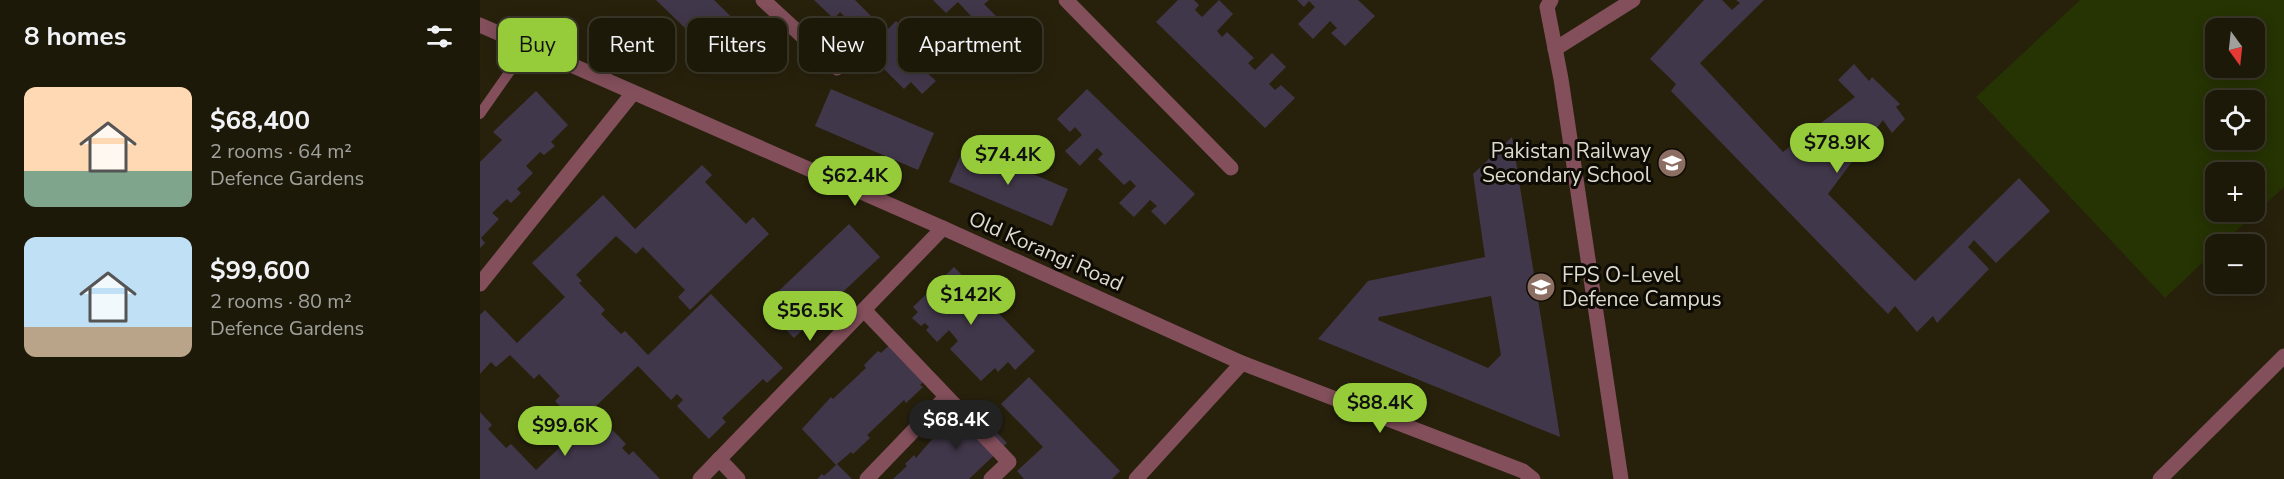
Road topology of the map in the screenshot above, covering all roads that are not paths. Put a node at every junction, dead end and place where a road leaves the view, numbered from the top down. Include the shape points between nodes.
1 (764, 0) edge
2 (1066, 0) edge
3 (1551, 0) edge
4 (1633, 0) edge
5 (480, 25) edge
6 (498, 32) edge
7 (799, 33) edge
8 (1555, 49) junction
9 (577, 67) edge
10 (510, 72) edge
11 (633, 93) junction
12 (480, 114) edge
13 (1231, 168) dead end
14 (943, 228) junction
15 (480, 284) edge
16 (864, 310) junction
17 (2284, 356) edge
18 (1242, 363) junction
19 (946, 397) junction
20 (719, 459) junction
21 (700, 479) edge
22 (738, 479) edge
23 (867, 479) edge
24 (992, 479) edge
25 (1136, 479) edge
26 (1533, 479) edge
27 (1621, 479) edge
28 (2160, 479) edge

1 - 7 street
2 - 13 street
3 - 8 street via 1547,7
4 - 8 street
5 - 6 street, Old Korangi Road
8 - 27 street
9 - 11 street, Old Korangi Road
10 - 12 lane
11 - 14 street, Old Korangi Road
11 - 15 street
14 - 16 street
14 - 18 street, Old Korangi Road
16 - 19 street
16 - 20 street
17 - 28 street
18 - 25 street
18 - 26 street, Old Korangi Road via 1523,471
19 - 23 street
19 - 24 street via 1009,462
20 - 21 street
20 - 22 street

